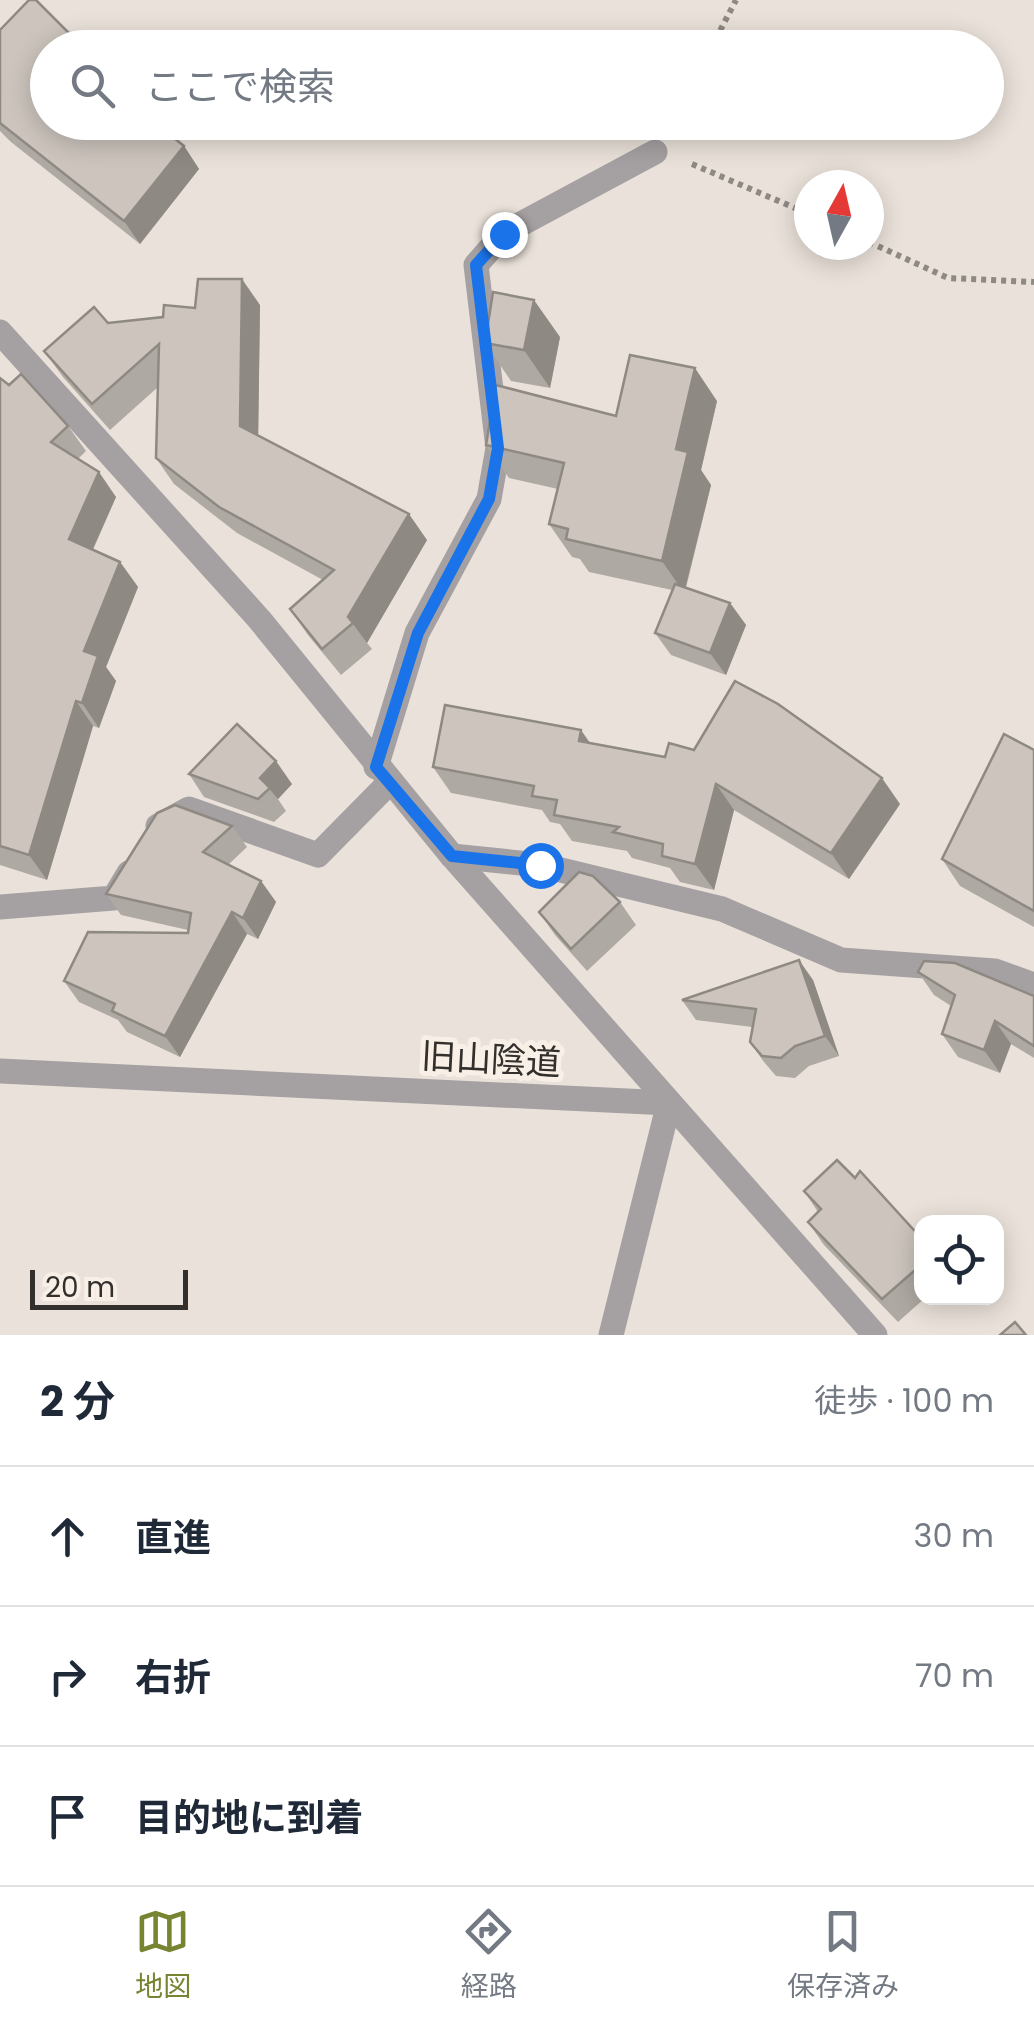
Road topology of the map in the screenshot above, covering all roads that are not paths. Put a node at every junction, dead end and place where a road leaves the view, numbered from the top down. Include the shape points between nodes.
1 (656, 152) road end
2 (0, 332) edge
3 (382, 775) junction
4 (452, 856) junction
5 (0, 907) edge
6 (1034, 985) edge
7 (0, 1071) edge
8 (669, 1103) junction
9 (611, 1335) edge
10 (874, 1335) edge

1 - 3 street via 504,234 476,265 498,448 489,499 418,633
2 - 3 street via 259,618
3 - 4 street
3 - 5 street via 318,855 189,809 161,821 114,898
4 - 6 street via 540,865 722,910 841,960 995,972
4 - 8 street
7 - 8 street, 旧山陰道
8 - 9 street
8 - 10 street

